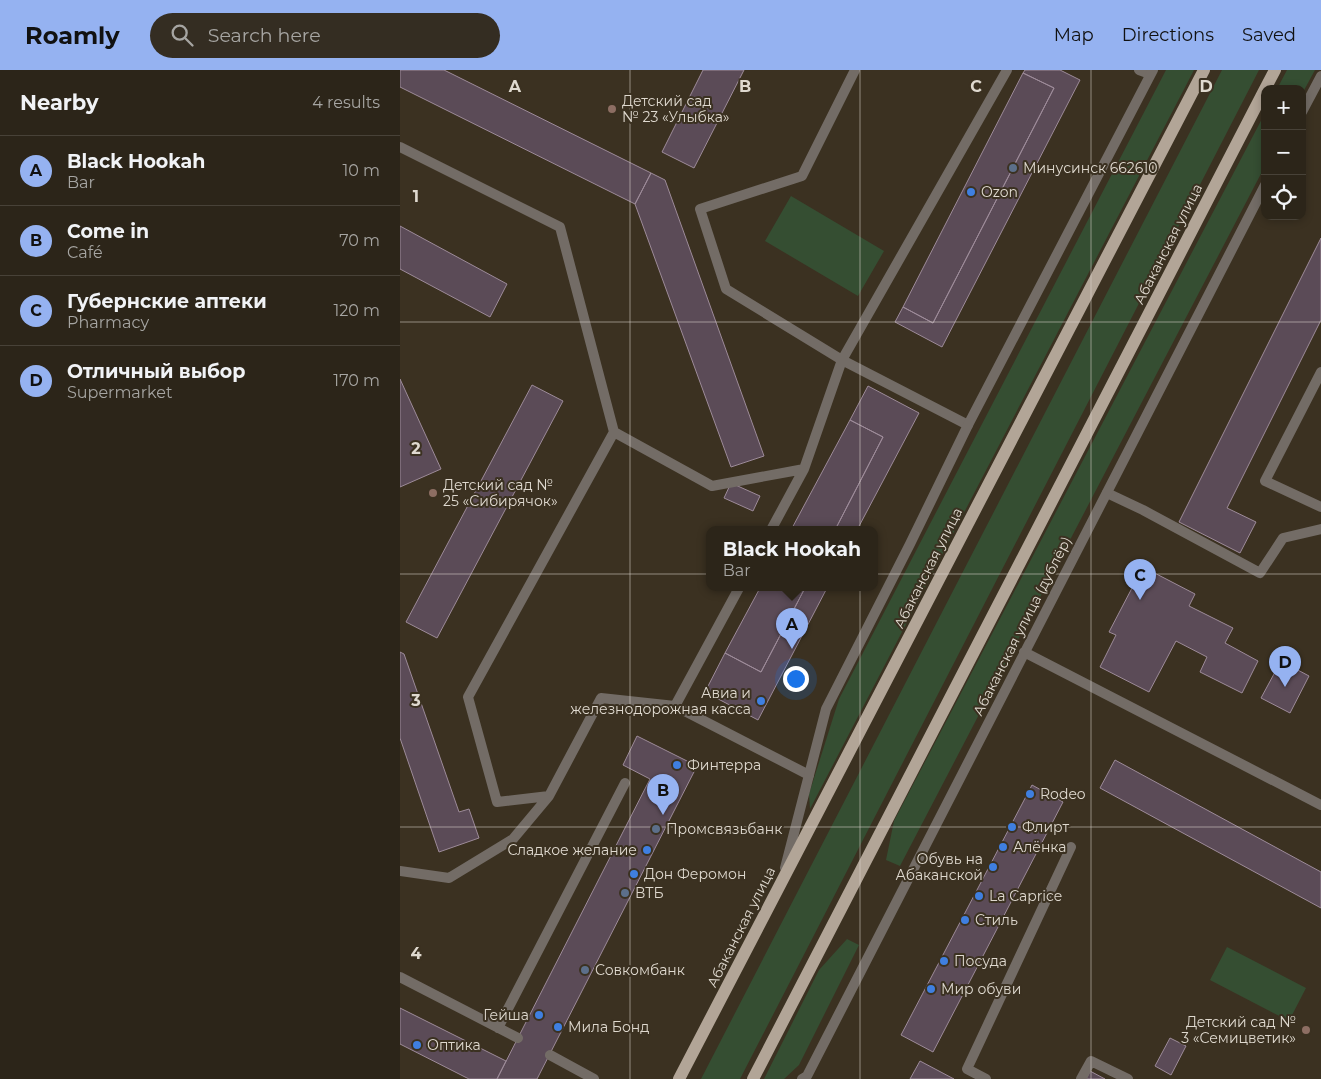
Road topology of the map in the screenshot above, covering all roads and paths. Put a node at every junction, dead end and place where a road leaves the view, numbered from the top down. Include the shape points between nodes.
1 (855, 70) edge
2 (1007, 70) edge
3 (1139, 70) edge
4 (1204, 70) edge
5 (1275, 70) edge
6 (1152, 72) edge
7 (1321, 76) edge
8 (1267, 85) edge
9 (1261, 97) edge
10 (1306, 104) edge
11 (400, 147) edge
12 (1261, 193) edge
13 (842, 360) junction
14 (1321, 372) edge
15 (968, 424) junction
16 (614, 432) junction
17 (804, 469) junction
18 (1107, 493) junction
19 (1321, 507) edge
20 (773, 526) edge
21 (1321, 530) edge
22 (737, 591) edge
23 (1024, 652) junction
24 (675, 706) junction
25 (809, 775) junction
26 (625, 784) dead end
27 (549, 796) junction
28 (1321, 805) edge
29 (1071, 847) dead end
30 (400, 871) edge
31 (781, 882) junction
32 (400, 977) edge
33 (498, 1028) junction
34 (518, 1038) dead end
35 (550, 1055) dead end
36 (594, 1079) edge
37 (679, 1079) edge
38 (753, 1079) edge
39 (802, 1079) edge
40 (986, 1079) edge
41 (1081, 1079) edge
42 (1128, 1079) edge

1 - 13 street via 802,176 700,209 726,289
2 - 13 street
3 - 6 street
4 - 31 main road, Абаканская улица
5 - 8 main road, Абаканская улица
6 - 15 street
7 - 10 street
9 - 38 main road, Абаканская улица
11 - 16 street via 560,227
12 - 18 street, Абаканская улица (дублёр)
13 - 15 street
13 - 17 street
14 - 19 street via 1265,481
15 - 25 street via 826,709
16 - 17 street via 712,486
16 - 27 street via 468,697 497,802
17 - 20 street
18 - 21 street via 1260,573 1283,538
18 - 23 street, Абаканская улица (дублёр)
22 - 24 street
23 - 28 street
23 - 39 street, Абаканская улица (дублёр) via 807,1076
24 - 25 street
24 - 27 street via 601,698
25 - 31 street
26 - 33 street
27 - 30 street via 513,839 449,878
29 - 40 street via 967,1069
31 - 37 main road, Абаканская улица
32 - 33 street
33 - 34 street
35 - 36 street
41 - 42 street via 1091,1061

